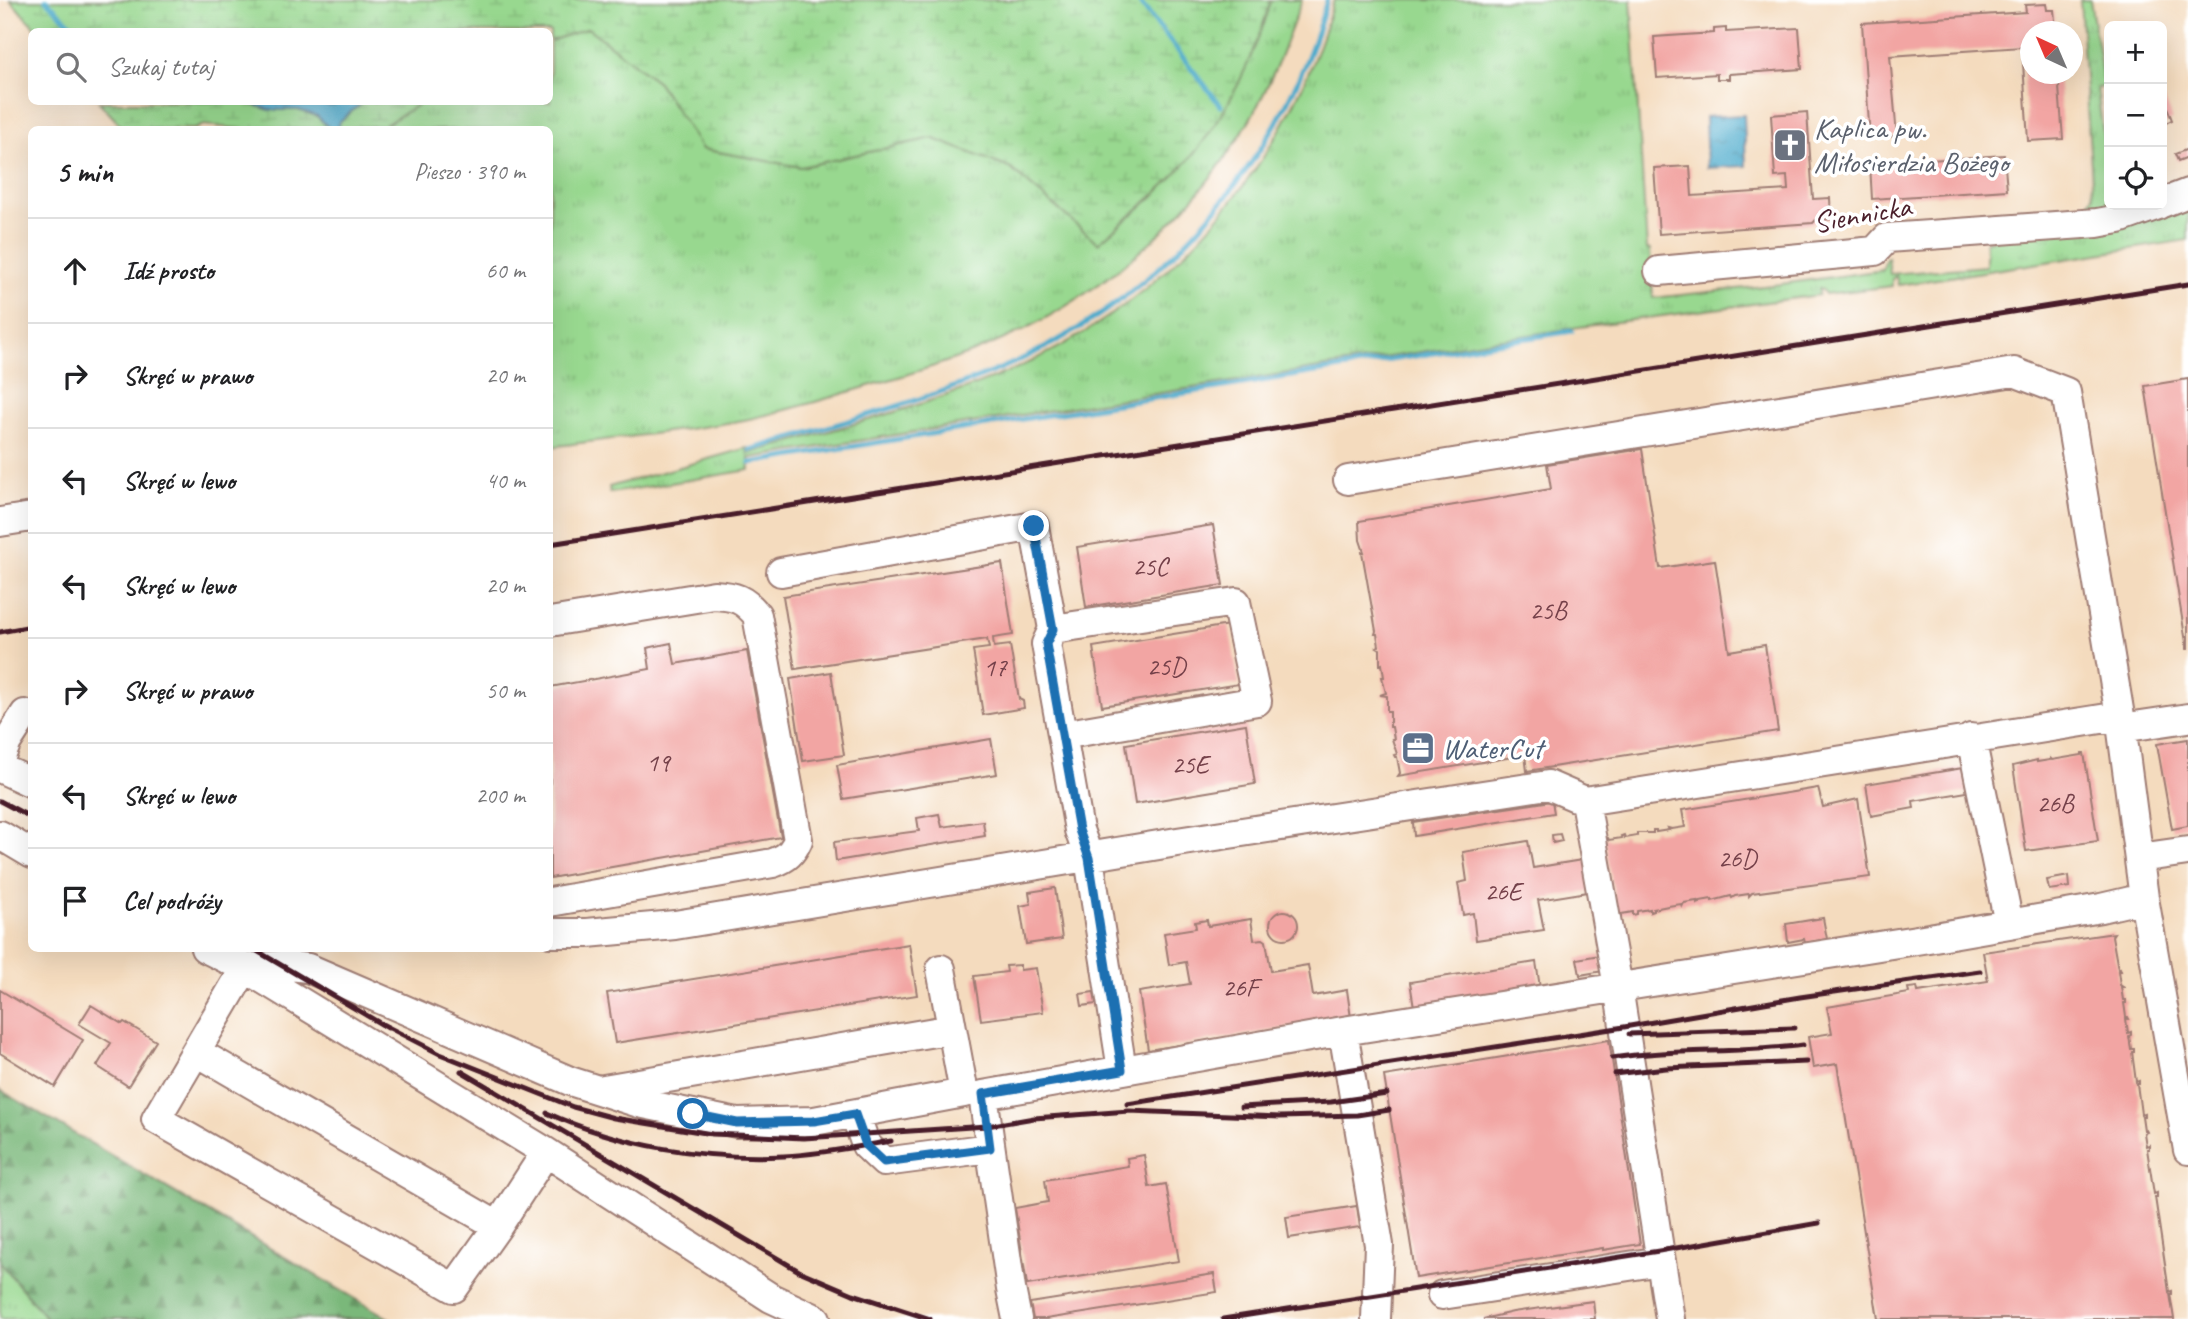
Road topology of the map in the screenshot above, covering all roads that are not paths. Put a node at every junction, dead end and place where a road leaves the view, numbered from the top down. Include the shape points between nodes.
1 (2188, 193) edge
2 (2167, 201) edge
3 (2144, 210) edge
4 (1659, 271) dead end
5 (1348, 480) dead end
6 (28, 518) edge
7 (0, 522) edge
8 (781, 572) dead end
9 (553, 622) edge
10 (1053, 629) junction
11 (19, 717) edge
12 (2188, 718) edge
13 (2120, 722) junction
14 (1062, 735) junction
15 (1971, 738) junction
16 (0, 759) edge
17 (0, 768) edge
18 (28, 781) edge
19 (1585, 801) junction
20 (0, 835) edge
21 (2188, 851) edge
22 (28, 852) edge
23 (1089, 858) junction
24 (2139, 858) junction
25 (2144, 898) junction
26 (553, 901) edge
27 (2008, 924) junction
28 (553, 933) edge
29 (213, 952) edge
30 (245, 968) junction
31 (941, 969) dead end
32 (1618, 987) junction
33 (952, 1029) junction
34 (1343, 1031) junction
35 (197, 1052) junction
36 (1122, 1070) junction
37 (598, 1090) junction
38 (855, 1114) junction
39 (990, 1148) junction
40 (2188, 1150) edge
41 (545, 1152) junction
42 (498, 1226) junction
43 (1661, 1261) junction
44 (1442, 1295) dead end
45 (816, 1319) edge
46 (1017, 1319) edge
47 (1376, 1319) edge
48 (1670, 1319) edge

1 - 2 street, Siennicka
3 - 4 street, Siennicka via 2097,223 1886,238 1875,251
5 - 13 street via 2014,372 2066,392
6 - 7 street
8 - 10 street via 1034,526
9 - 26 street via 714,595 745,601 757,615 798,840 785,859 774,863
10 - 14 street via 1046,644
10 - 14 street via 1236,602 1257,701
11 - 16 street
12 - 13 street
13 - 15 street
13 - 24 street
14 - 23 street via 1079,830
15 - 19 street
15 - 27 street
17 - 18 street
19 - 23 street via 1548,785
19 - 32 street
20 - 22 street
21 - 24 street
23 - 28 street via 675,925
23 - 36 street
24 - 25 street
25 - 27 street
25 - 40 street
27 - 32 street
29 - 30 street
30 - 35 street
30 - 37 street via 307,968
30 - 41 street
31 - 33 street
32 - 34 street
32 - 43 street
33 - 37 street
33 - 38 street via 964,1093
34 - 36 street
34 - 47 street via 1379,1245
35 - 42 street
35 - 42 street via 156,1119 454,1289
36 - 39 street via 983,1094
37 - 38 street via 737,1123 814,1121
38 - 39 street via 866,1145 884,1162
39 - 46 street
41 - 42 street
41 - 45 street via 771,1298
43 - 44 street
43 - 48 street

